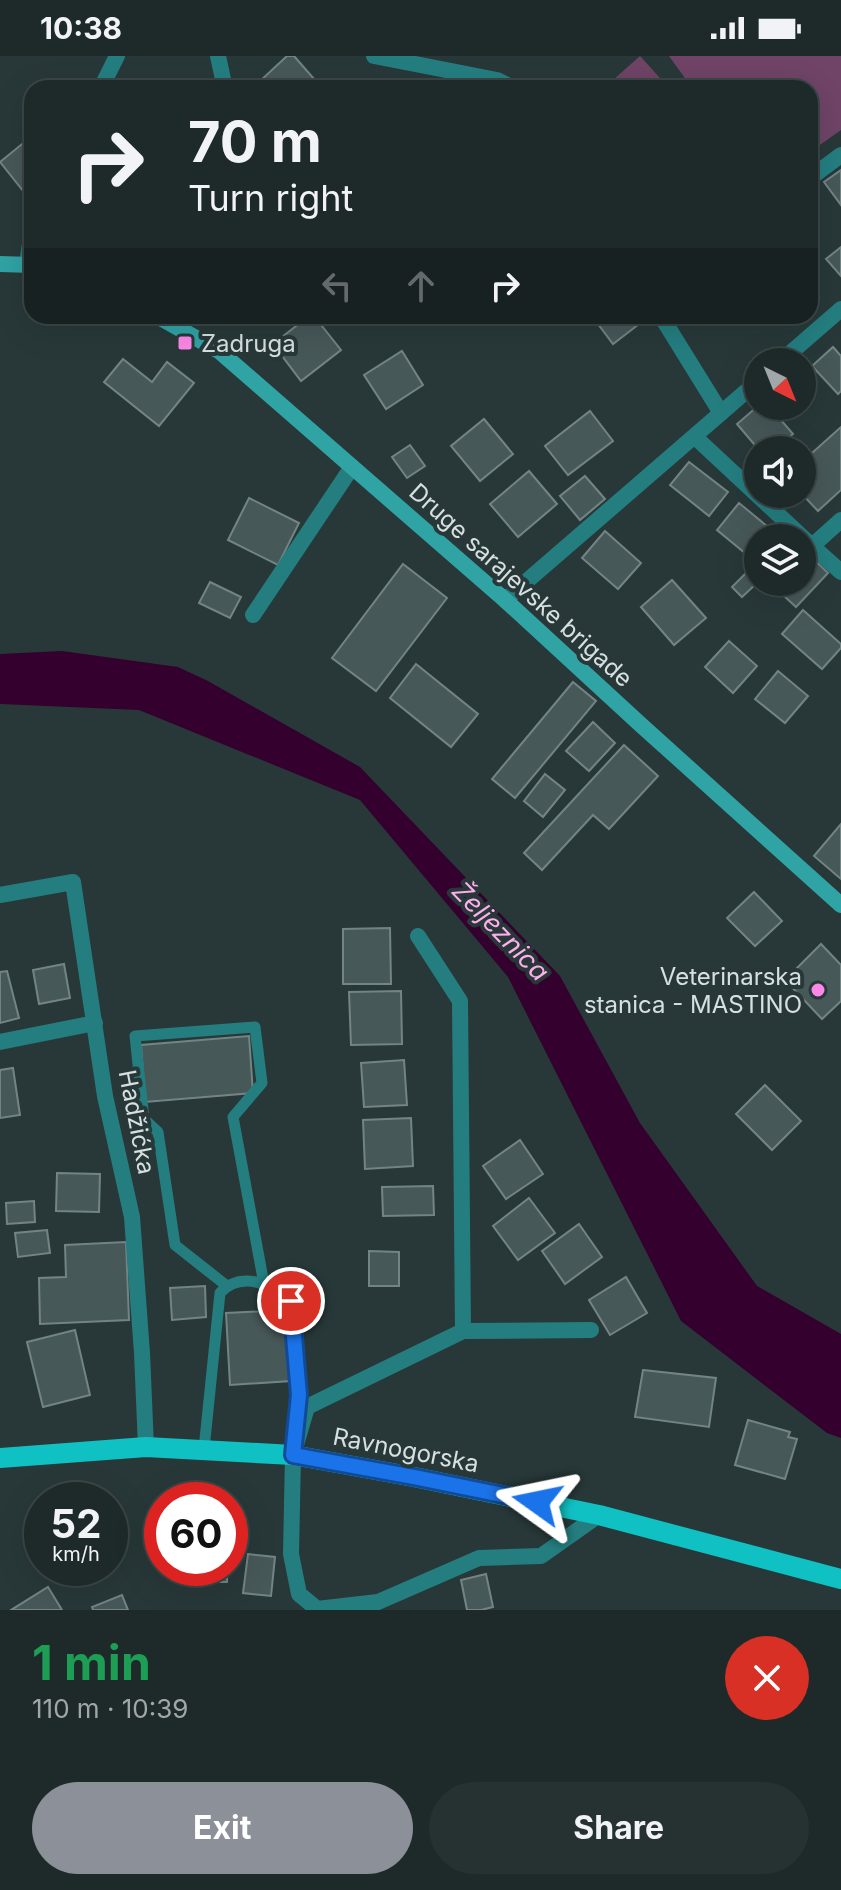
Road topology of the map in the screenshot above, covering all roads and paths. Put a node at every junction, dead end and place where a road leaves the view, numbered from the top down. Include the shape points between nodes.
1 (117, 56) edge
2 (218, 56) edge
3 (374, 56) edge
4 (105, 80) edge
5 (223, 80) edge
6 (497, 80) edge
7 (841, 155) edge
8 (818, 172) edge
9 (0, 264) edge
10 (24, 264) edge
11 (841, 309) edge
12 (171, 324) edge
13 (666, 324) edge
14 (796, 348) edge
15 (744, 393) edge
16 (721, 413) junction
17 (695, 437) junction
18 (352, 467) junction
19 (841, 520) edge
20 (788, 524) edge
21 (816, 542) edge
22 (816, 550) edge
23 (841, 572) edge
24 (505, 600) junction
25 (253, 615) dead end
26 (0, 895) edge
27 (841, 905) edge
28 (418, 936) dead end
29 (95, 1023) junction
30 (0, 1042) edge
31 (264, 1284) junction
32 (227, 1286) junction
33 (591, 1330) dead end
34 (463, 1331) junction
35 (146, 1447) junction
36 (204, 1449) junction
37 (293, 1455) junction
38 (0, 1458) edge
39 (599, 1515) junction
40 (837, 1574) edge
41 (317, 1609) edge

1 - 4 street
2 - 5 street
3 - 6 street
7 - 8 street
9 - 10 main road
11 - 14 street
12 - 18 main road, Druge sarajevske brigade via 219,351
13 - 16 street
15 - 16 street
16 - 17 street
17 - 20 street
17 - 24 street
18 - 24 main road, Druge sarajevske brigade
18 - 25 street
19 - 21 street
22 - 23 street
24 - 27 main road, Druge sarajevske brigade
26 - 29 street, Hadžićka via 73,882
28 - 34 street via 460,1001
29 - 30 street
29 - 35 street, Hadžićka via 132,1217
31 - 32 lane via 245,1280
31 - 32 lane via 233,1117 262,1083 255,1027 135,1036 144,1119 158,1132 175,1245
31 - 37 lane via 291,1301 299,1395
32 - 36 lane via 220,1293
33 - 34 street
34 - 37 street via 307,1407
35 - 36 main road, Ravnogorska
35 - 38 main road, Ravnogorska
36 - 37 main road, Ravnogorska
37 - 39 main road, Ravnogorska
37 - 41 street via 291,1554 299,1594
39 - 40 main road, Ravnogorska
39 - 41 street via 541,1556 479,1558 378,1602

